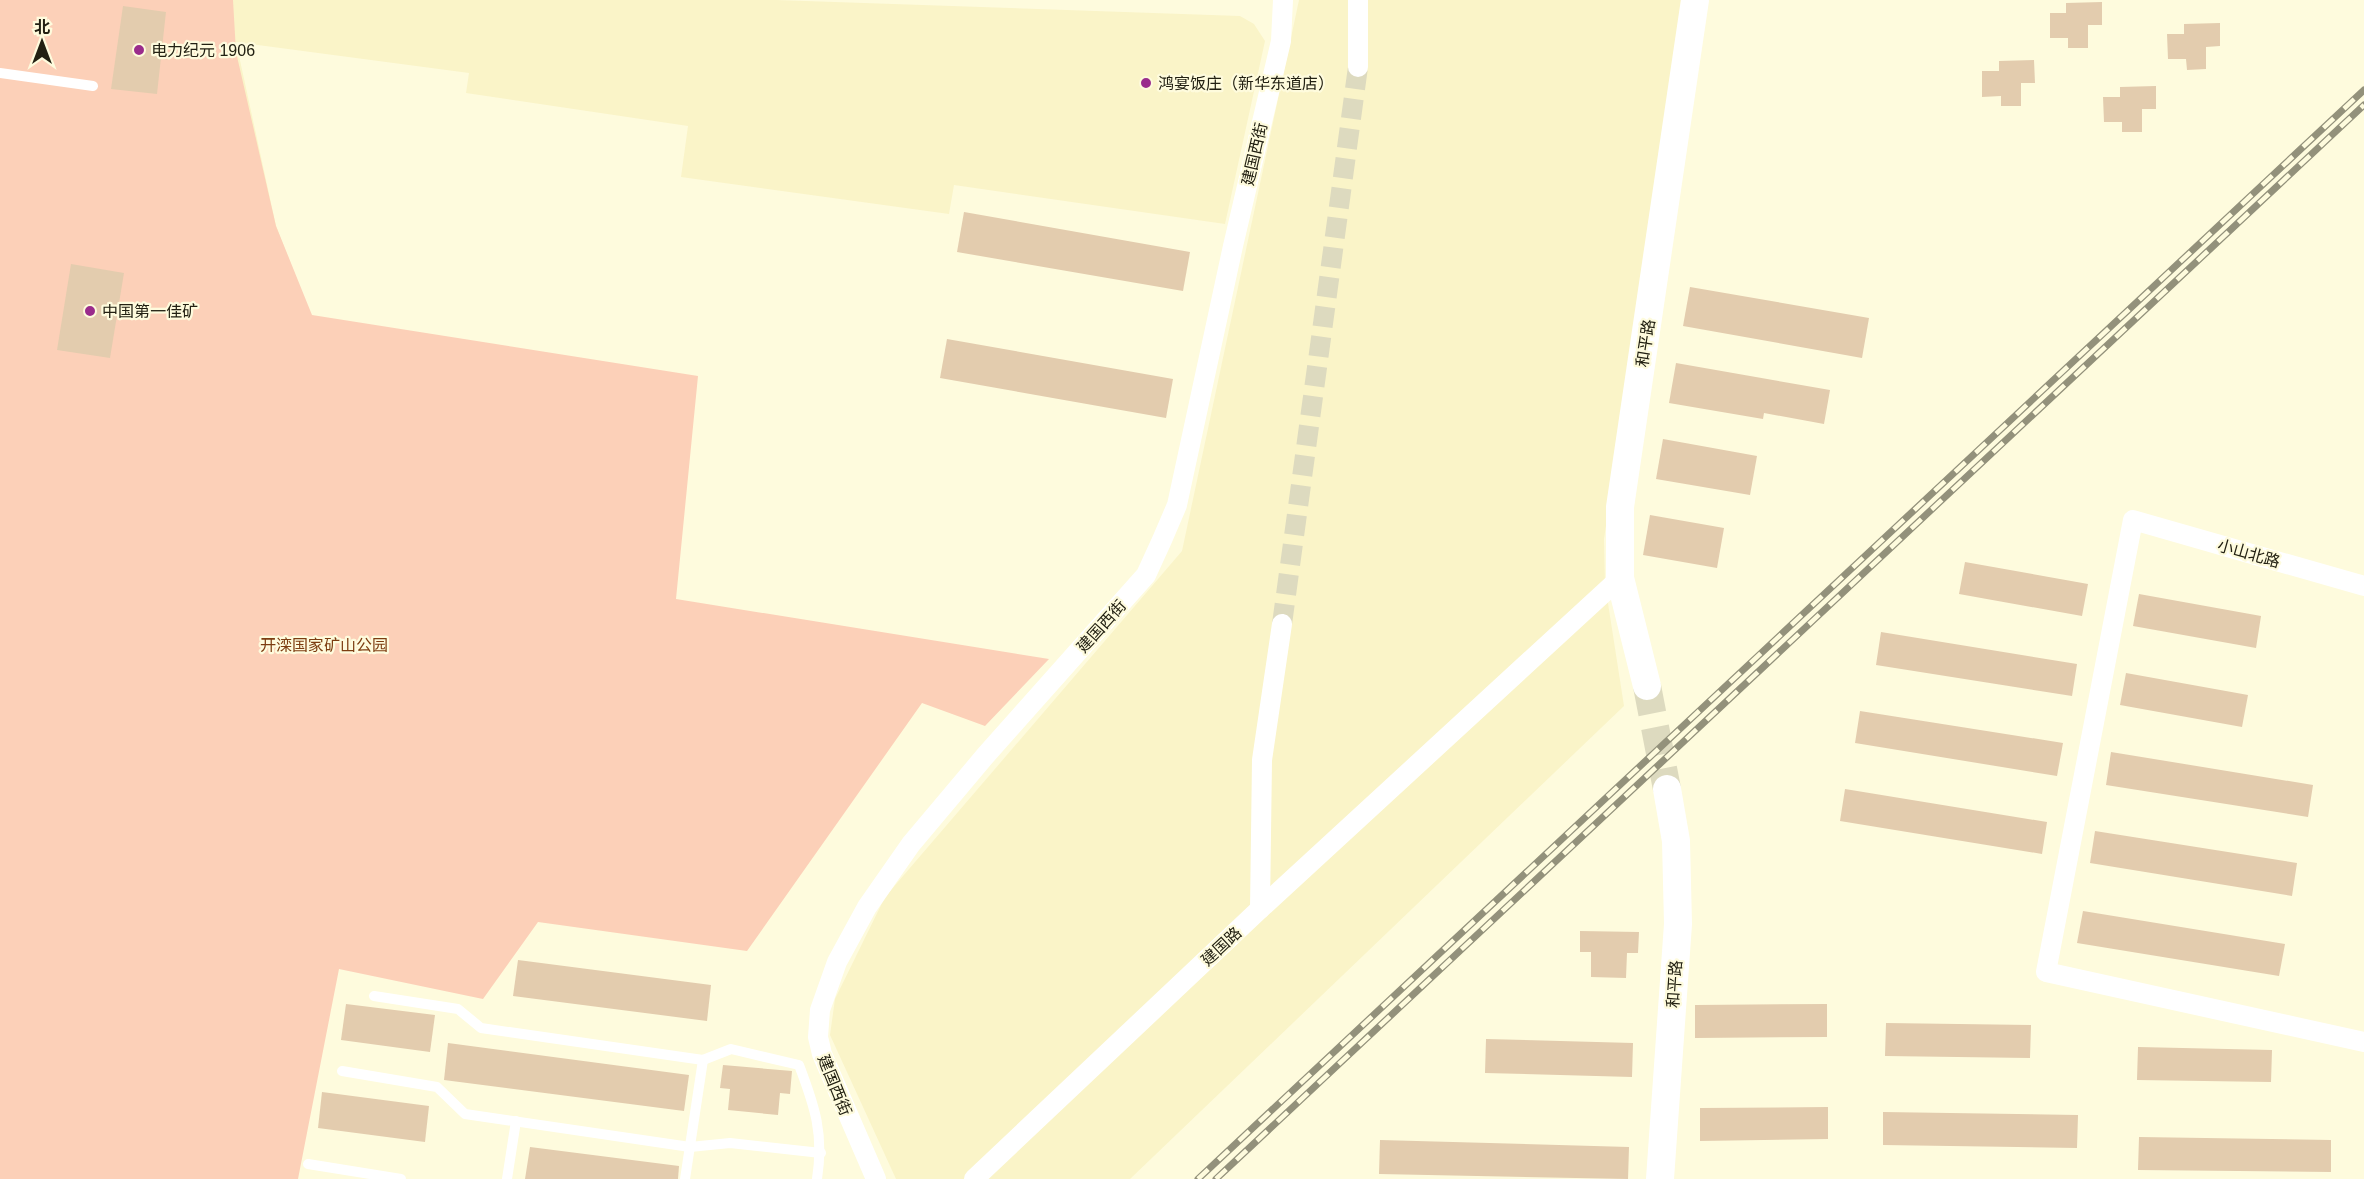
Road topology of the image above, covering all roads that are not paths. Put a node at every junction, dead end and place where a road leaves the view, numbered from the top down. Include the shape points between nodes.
1 (1283, 0) edge
2 (1358, 0) edge
3 (1695, 0) edge
4 (1358, 67) tunnel mouth
5 (0, 73) edge
6 (93, 86) dead end
7 (1620, 578) junction
8 (2364, 586) edge
9 (1282, 624) tunnel mouth
10 (1647, 686) tunnel mouth
11 (1667, 789) tunnel mouth
12 (1260, 909) junction
13 (374, 996) dead end
14 (2364, 1042) edge
15 (703, 1060) junction
16 (342, 1071) dead end
17 (516, 1121) junction
18 (690, 1147) junction
19 (821, 1153) junction
20 (308, 1164) dead end
21 (401, 1179) edge
22 (507, 1179) edge
23 (685, 1179) edge
24 (817, 1179) edge
25 (876, 1179) edge
26 (974, 1179) edge
27 (1660, 1179) edge

1 - 25 street, 建国西街 via 1281,41 1177,505 1146,576 911,844 867,907 837,962 827,990 818,1037 822,1054
2 - 4 street
3 - 7 street, 和平路 via 1620,507
5 - 6 lane
7 - 10 street, 和平路
7 - 12 street, 建国路
8 - 14 street, 小山北路 via 2133,520 2046,972
9 - 12 street via 1262,760
11 - 27 street, 和平路 via 1676,841 1678,924
12 - 26 street, 建国路
13 - 15 lane via 458,1009 481,1028
15 - 18 lane
15 - 19 lane via 731,1049 799,1065 815,1109
16 - 17 lane via 437,1088 465,1114
17 - 18 lane
17 - 22 lane
18 - 19 lane via 730,1143
18 - 23 lane
19 - 24 lane
20 - 21 lane

